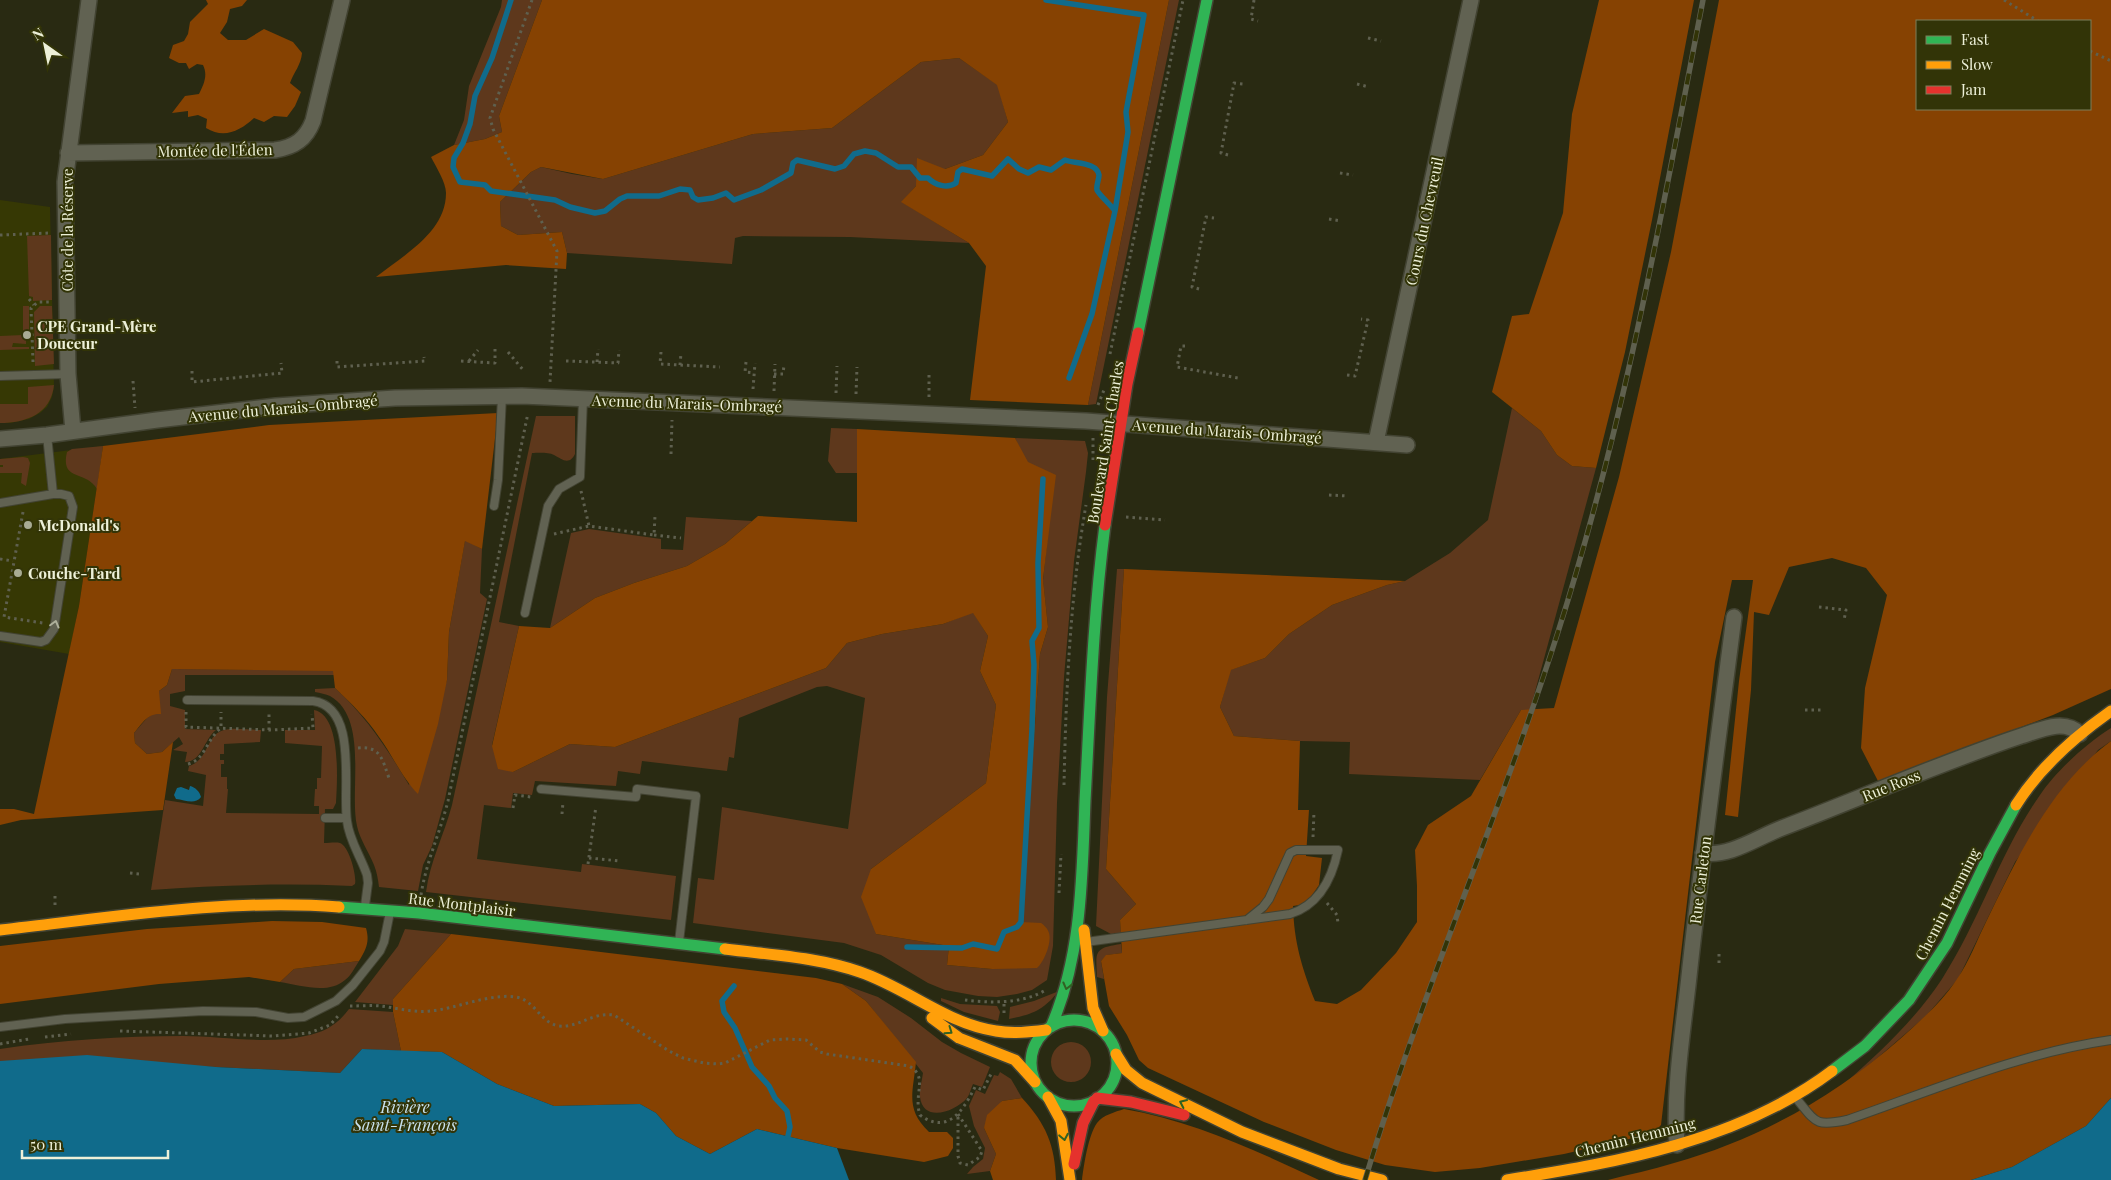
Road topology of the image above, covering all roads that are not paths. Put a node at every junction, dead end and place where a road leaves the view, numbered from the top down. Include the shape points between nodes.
1 (89, 0) edge
2 (342, 0) edge
3 (1207, 0) edge
4 (1471, 0) edge
5 (68, 153) junction
6 (68, 374) junction
7 (0, 376) edge
8 (502, 396) junction
9 (583, 399) junction
10 (1121, 424) junction
11 (73, 431) junction
12 (47, 435) junction
13 (0, 439) edge
14 (1376, 442) junction
15 (1407, 445) dead end
16 (53, 494) junction
17 (0, 503) edge
18 (494, 506) dead end
19 (525, 613) dead end
20 (1734, 616) dead end
21 (0, 636) edge
22 (187, 700) dead end
23 (2111, 711) edge
24 (2080, 734) junction
25 (541, 789) dead end
26 (325, 818) dead end
27 (346, 818) junction
28 (1703, 853) junction
29 (364, 908) junction
30 (390, 910) junction
31 (1247, 920) junction
32 (0, 930) edge
33 (1080, 943) junction
34 (678, 944) junction
35 (912, 998) junction
36 (0, 1027) edge
37 (1048, 1028) junction
38 (1103, 1031) junction
39 (2111, 1040) edge
40 (1116, 1054) junction
41 (1039, 1088) junction
42 (1048, 1097) junction
43 (1795, 1097) junction
44 (1095, 1100) junction
45 (1242, 1132) junction
46 (1677, 1145) junction
47 (1070, 1180) edge
48 (1382, 1180) edge
49 (1507, 1180) edge

1 - 5 street, Côte de la Réserve
2 - 5 street, Montée de l'Éden via 313,121 304,138 295,144 275,150
3 - 10 street, Boulevard Saint-Charles
4 - 14 street, Cours du Chevreuil
5 - 6 street, Côte de la Réserve via 65,182
6 - 7 lane
6 - 11 street, Côte de la Réserve
8 - 9 street, Avenue du Marais-Ombragé
8 - 11 street, Avenue du Marais-Ombragé via 276,406
8 - 18 lane
9 - 10 street, Avenue du Marais-Ombragé
9 - 19 lane via 580,477 559,489 548,506
10 - 14 street, Avenue du Marais-Ombragé
10 - 33 street, Boulevard Saint-Charles via 1095,624
11 - 12 street, Avenue du Marais-Ombragé
12 - 13 street, Avenue du Marais-Ombragé
12 - 16 lane
14 - 15 street, Avenue du Marais-Ombragé
16 - 17 lane
21 -> 16 lane via 41,642 54,629 73,507 68,496
20 - 28 street, Rue Carleton
22 - 27 lane via 314,701 325,704 337,719 344,737
23 - 24 street, Chemin Hemming
24 - 28 street, Rue Ross via 2067,726 2059,726 2021,736 1729,851
24 - 43 street, Chemin Hemming via 2048,764 2019,801 1947,943 1910,999 1857,1055
25 - 34 lane via 636,797 637,789 696,796
26 - 27 lane
27 - 29 lane via 367,875
28 - 46 street, Rue Carleton via 1676,1100
29 - 30 street, Rue Montplaisir
29 - 32 street, Rue Montplaisir via 295,905 177,910
30 - 34 street, Rue Montplaisir
30 - 36 lane via 384,942 353,985 336,1001 304,1016 288,1018 256,1012 203,1011 65,1019
31 - 31 lane via 1300,911 1311,904 1335,866 1338,850 1296,850 1290,853 1269,899
31 - 33 lane
33 -> 37 street, Boulevard Saint-Charles via 1064,997
33 - 38 street, Boulevard Saint-Charles via 1093,1008
34 - 35 street, Rue Montplaisir via 823,961 878,979
35 - 37 street, Rue Montplaisir via 945,1015 986,1030 1022,1034
35 -> 41 street, Rue Montplaisir via 935,1021 959,1038 1015,1060
37 - 38 street via 1063,1021 1078,1020 1092,1023
37 - 41 street via 1036,1041 1031,1062
38 - 40 street
39 - 43 lane via 2029,1057 1847,1120 1826,1124 1816,1122
40 - 44 street via 1114,1078
45 -> 40 street via 1142,1083 1126,1070
41 - 42 street
42 - 44 street via 1072,1106
42 -> 47 street via 1061,1121
43 - 46 street, Chemin Hemming via 1732,1126
44 - 45 street via 1152,1106
44 - 47 street via 1083,1123
45 - 48 street via 1339,1169
46 - 49 street, Chemin Hemming via 1578,1168

